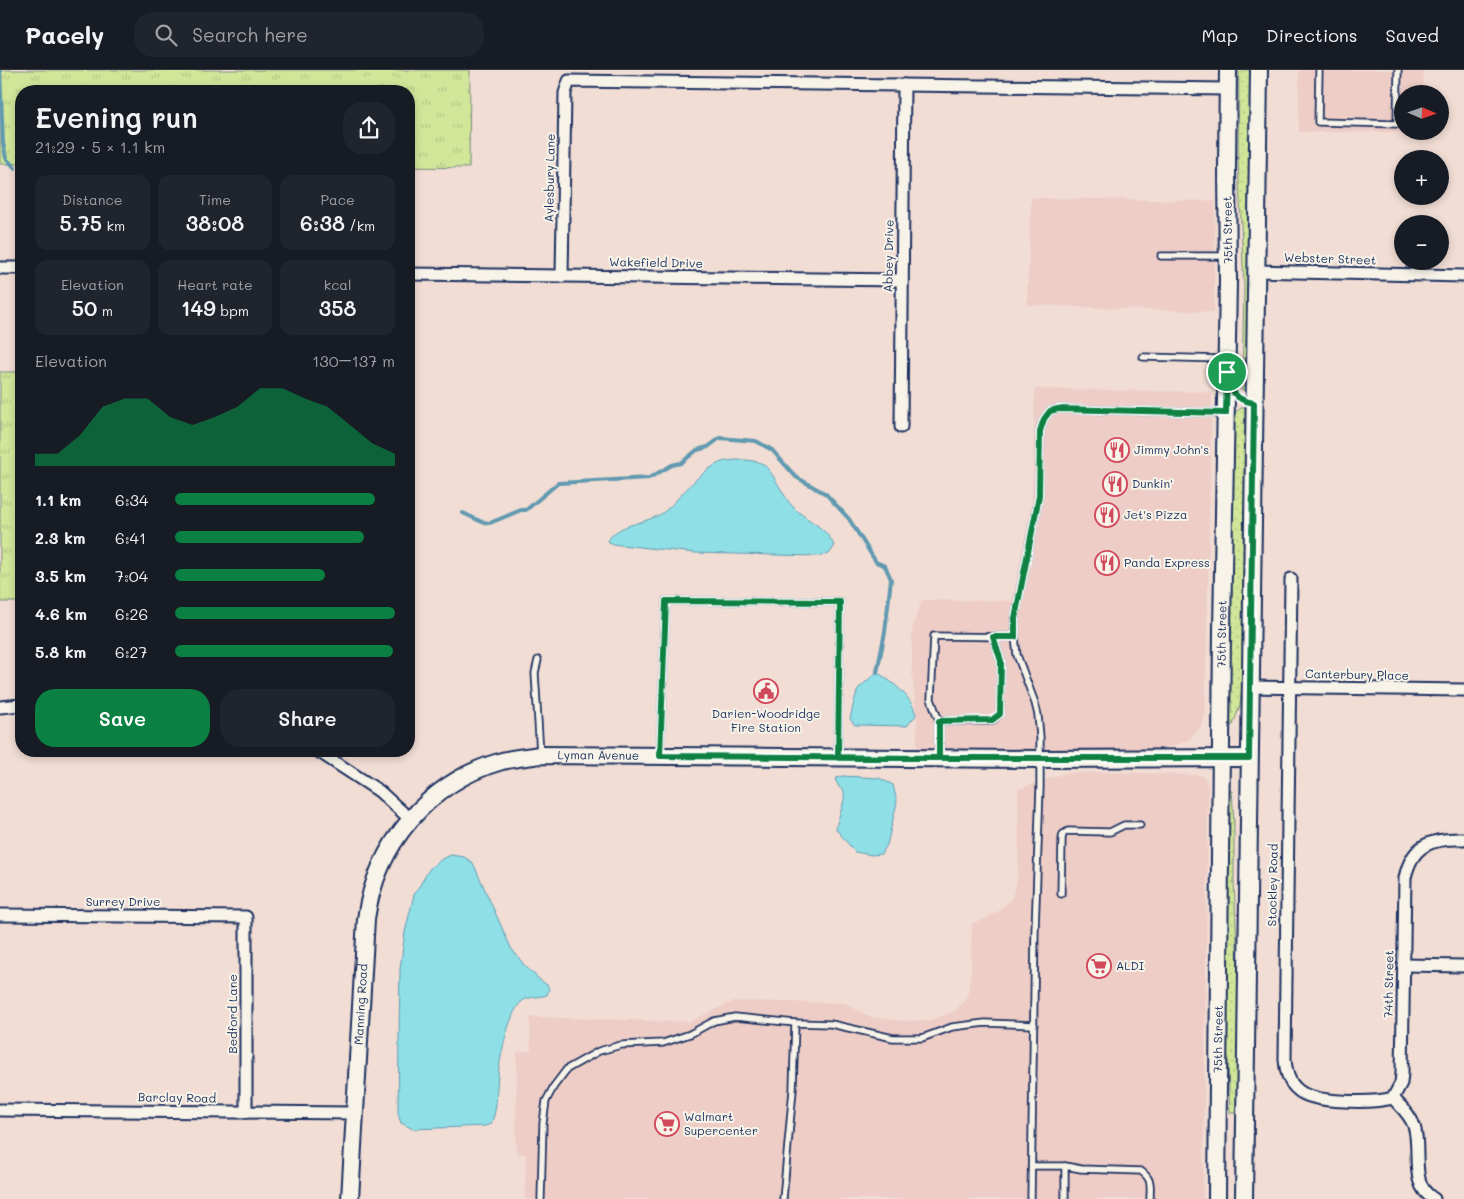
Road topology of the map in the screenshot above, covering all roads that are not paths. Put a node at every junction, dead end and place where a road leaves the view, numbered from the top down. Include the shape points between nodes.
1 (1228, 70) edge
2 (1259, 70) edge
3 (1319, 70) edge
4 (1398, 70) edge
5 (904, 85) junction
6 (1228, 89) junction
7 (1161, 256) dead end
8 (1228, 256) junction
9 (0, 268) edge
10 (15, 268) edge
11 (1256, 271) junction
12 (415, 274) edge
13 (562, 276) junction
14 (1464, 276) edge
15 (902, 280) junction
16 (1143, 357) dead end
17 (1227, 366) junction
18 (1254, 403) junction
19 (1226, 413) junction
20 (901, 427) dead end
21 (1291, 579) dead end
22 (993, 637) junction
23 (1015, 637) junction
24 (538, 660) dead end
25 (1250, 687) junction
26 (1289, 688) junction
27 (1464, 690) edge
28 (15, 706) edge
29 (0, 707) edge
30 (939, 721) junction
31 (540, 755) junction
32 (660, 756) junction
33 (328, 757) edge
34 (838, 758) junction
35 (939, 758) junction
36 (1220, 758) junction
37 (1249, 758) junction
38 (1039, 759) junction
39 (410, 819) junction
40 (1140, 825) dead end
41 (1464, 839) edge
42 (1061, 894) dead end
43 (0, 915) edge
44 (246, 917) joint
45 (1404, 965) junction
46 (1464, 966) edge
47 (795, 1023) junction
48 (1034, 1025) junction
49 (1393, 1098) junction
50 (0, 1110) edge
51 (246, 1112) junction
52 (354, 1113) junction
53 (1033, 1166) junction
54 (1066, 1166) junction
55 (350, 1199) edge
56 (541, 1199) edge
57 (783, 1199) edge
58 (1032, 1199) edge
59 (1065, 1199) edge
60 (1150, 1199) edge
61 (1217, 1199) edge
62 (1244, 1199) edge
63 (1434, 1199) edge

1 - 6 main road, 75th Street
2 - 11 main road
3 - 4 lane via 1318,122 1397,124
5 - 6 street
5 - 13 street, Aylesbury Lane via 569,81 565,92
5 - 15 street, Abbey Drive
6 - 8 main road, 75th Street
7 - 8 lane
8 - 17 main road, 75th Street
9 - 10 street
11 - 14 street, Webster Street
11 - 18 main road
12 - 13 street, Wakefield Drive
13 - 15 street, Wakefield Drive
15 - 20 street, Abbey Drive
16 - 17 lane
17 - 18 main road via 1230,385 1236,396 1243,402
17 - 19 main road, 75th Street
18 - 25 main road
19 - 23 lane via 1050,411 1040,431 1039,496 1015,618
19 - 36 main road, 75th Street
21 - 26 street, Stockley Road
22 - 23 lane
22 - 30 lane via 1001,661 1000,714 992,720
22 - 30 lane via 934,636 931,699
23 - 38 lane via 1017,656 1038,715
24 - 31 lane via 535,673
25 - 26 street, Canterbury Place
25 - 37 main road
26 - 27 street, Canterbury Place
26 - 49 street, Stockley Road via 1286,1072 1299,1091 1318,1099 1381,1101
28 - 29 street
30 - 35 lane
31 - 32 main road, Lyman Avenue
31 - 39 main road, Lyman Avenue via 500,762 473,772 423,804
32 - 34 main road, Lyman Avenue
32 - 34 lane via 666,601 840,602
33 - 39 street via 379,791
34 - 35 main road, Lyman Avenue
35 - 38 main road, Lyman Avenue
36 - 37 main road, Lyman Avenue
36 - 38 main road, Lyman Avenue
36 - 61 main road, 75th Street
37 - 62 main road
38 - 48 lane
39 - 52 main road, Manning Road via 381,864 368,905
40 - 42 lane via 1124,825 1110,832 1063,834
41 - 45 street, 74th Street via 1445,838 1418,849 1407,869
43 - 44 street, Surrey Drive
44 - 51 street, Bedford Lane
45 - 46 street
45 - 49 street, 74th Street via 1402,1073
47 - 48 lane via 831,1024 893,1038 922,1038 952,1027
47 - 56 lane via 736,1017 714,1021 663,1044 621,1044 599,1051 567,1069 546,1102
47 - 57 lane via 793,1090
48 - 53 lane
49 - 63 street via 1414,1124 1418,1177 1428,1196
50 - 51 street, Barclay Road
51 - 52 street, Barclay Road
52 - 55 main road, Manning Road
53 - 54 lane
53 - 58 lane
54 - 59 lane
54 - 60 lane via 1141,1171 1150,1182

